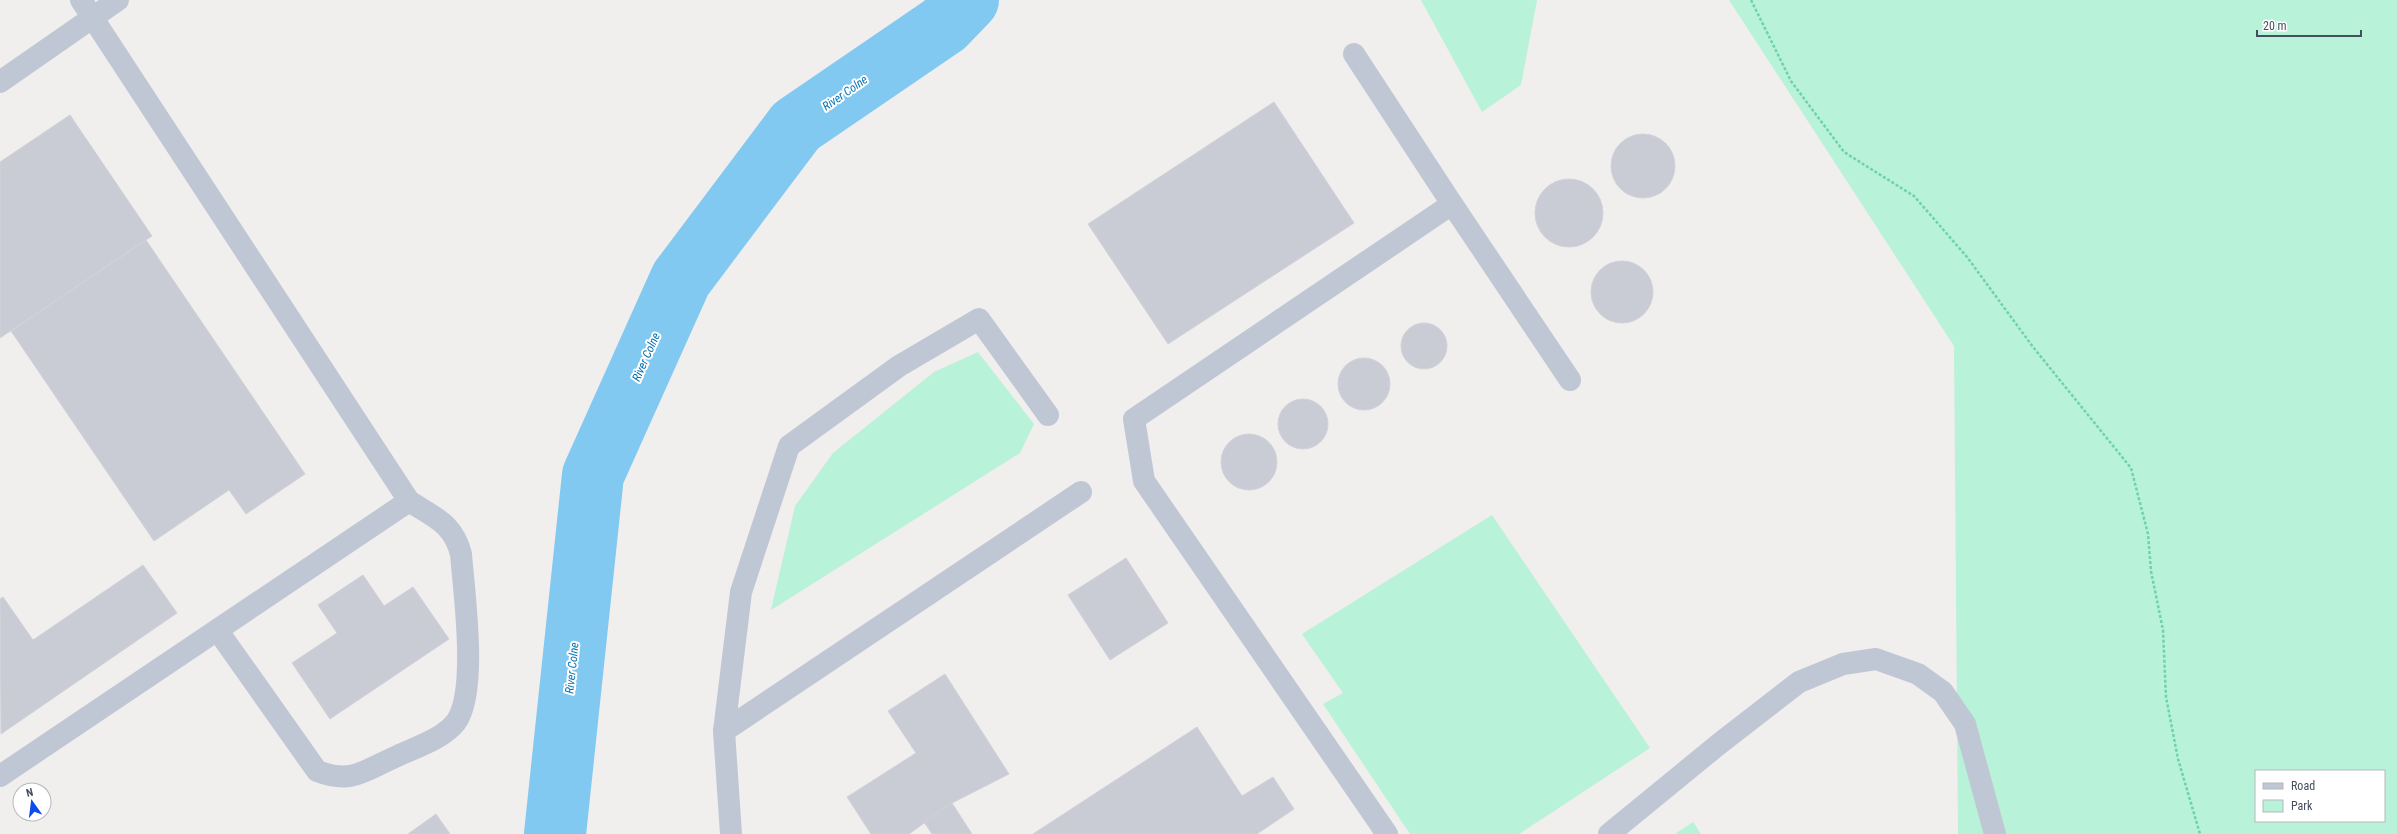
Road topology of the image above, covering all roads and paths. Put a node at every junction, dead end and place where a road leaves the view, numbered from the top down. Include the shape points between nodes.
1 (118, 0) edge
2 (1751, 0) edge
3 (87, 9) edge
4 (1354, 54) dead end
5 (0, 82) edge
6 (1452, 204) junction
7 (1570, 380) dead end
8 (1048, 415) dead end
9 (1081, 492) dead end
10 (409, 501) junction
11 (218, 631) junction
12 (724, 731) junction
13 (0, 776) edge
14 (731, 834) edge
15 (1388, 834) edge
16 (1609, 834) edge
17 (1995, 834) edge
18 (2200, 834) edge

1 - 3 lane
2 - 18 path via 1791,81 1844,152 1914,196 1967,257 2033,347 2131,468 2148,534 2163,630 2166,697 2178,758
3 - 5 lane
3 - 10 lane
4 - 6 lane
6 - 7 lane
6 - 15 lane via 1134,419 1144,481
8 - 12 lane via 979,319 899,366 789,446 741,592
9 - 12 lane
10 - 11 lane
10 - 11 lane via 446,524 457,538 461,554 468,669 466,689 456,722 441,735 355,776 335,778 317,771
11 - 13 lane
12 - 14 lane
16 - 17 lane via 1799,682 1843,664 1876,659 1918,674 1937,687 1961,718 1965,724

